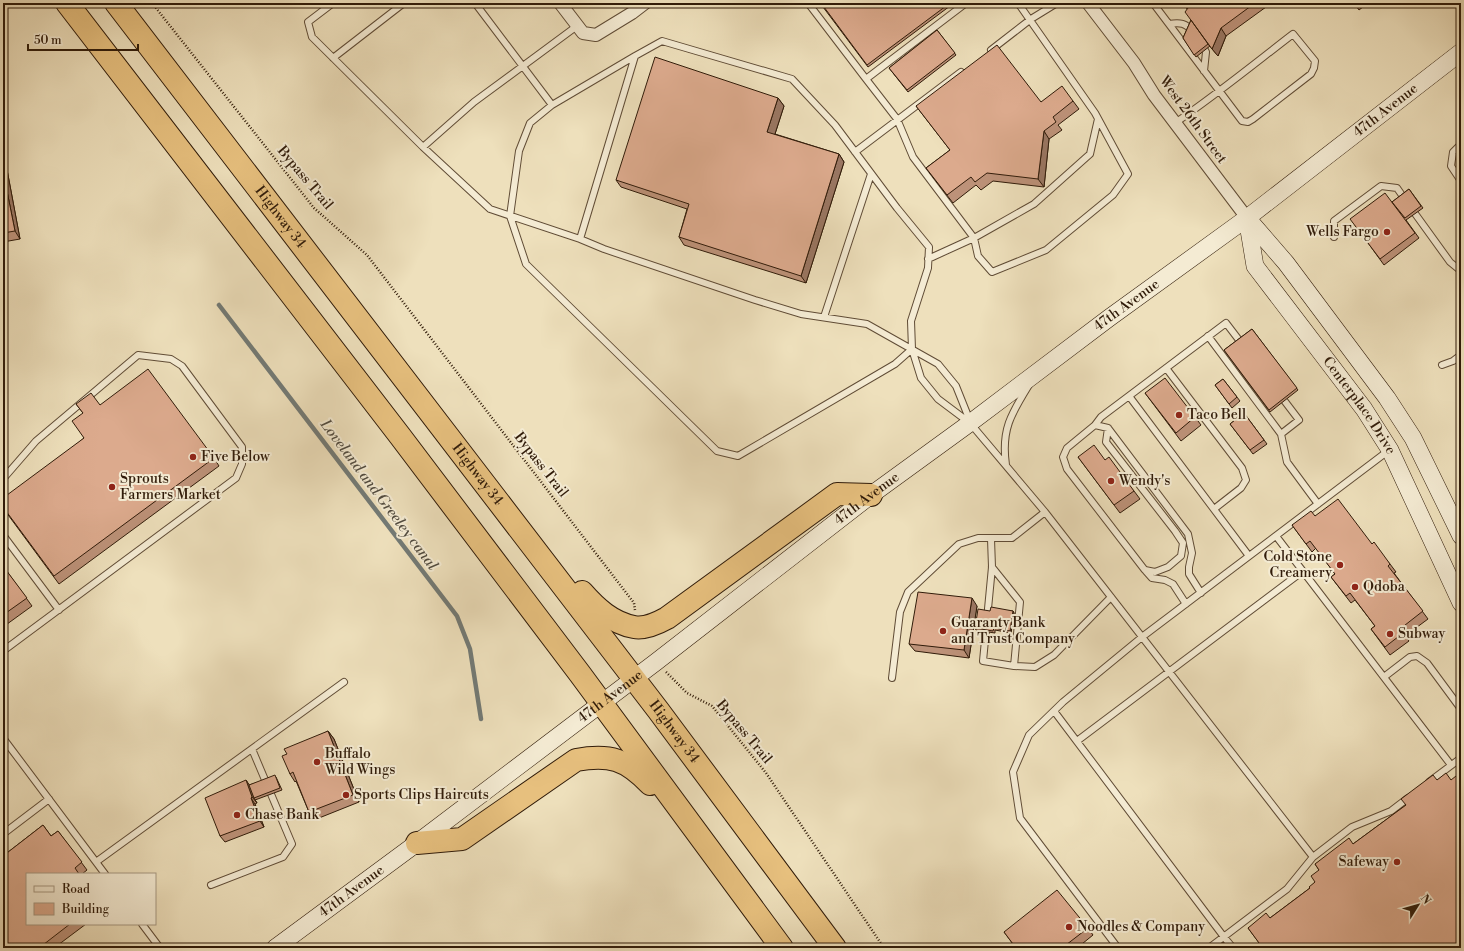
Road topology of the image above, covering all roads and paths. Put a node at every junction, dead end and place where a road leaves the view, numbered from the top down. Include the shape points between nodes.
1 (67, 3) edge
2 (116, 3) edge
3 (152, 3) edge
4 (333, 3) edge
5 (404, 3) edge
6 (474, 3) edge
7 (560, 3) edge
8 (645, 3) edge
9 (808, 3) edge
10 (966, 3) edge
11 (1018, 3) edge
12 (1057, 3) edge
13 (1088, 3) edge
14 (1153, 3) edge
15 (1030, 19) junction
16 (1169, 24) junction
17 (580, 30) junction
18 (1461, 52) edge
19 (986, 53) edge
20 (635, 56) junction
21 (333, 58) junction
22 (522, 66) junction
23 (967, 67) edge
24 (1204, 71) junction
25 (866, 79) junction
26 (1219, 91) junction
27 (552, 105) junction
28 (897, 119) junction
29 (1098, 119) junction
30 (1175, 123) junction
31 (1461, 144) edge
32 (423, 146) junction
33 (855, 152) junction
34 (871, 174) junction
35 (1461, 181) edge
36 (1229, 194) joint
37 (510, 216) junction
38 (1247, 218) junction
39 (1334, 237) dead end
40 (580, 238) junction
41 (974, 238) junction
42 (928, 259) junction
43 (1461, 271) edge
44 (824, 317) junction
45 (1208, 336) junction
46 (1245, 347) edge
47 (912, 349) junction
48 (1461, 355) edge
49 (1442, 365) dead end
50 (1166, 368) junction
51 (1038, 372) junction
52 (1276, 390) edge
53 (1129, 396) junction
54 (970, 423) junction
55 (1095, 425) junction
56 (1108, 428) junction
57 (1281, 434) junction
58 (450, 438) junction
59 (1390, 450) junction
60 (1006, 465) junction
61 (3, 479) edge
62 (871, 495) junction
63 (1318, 504) junction
64 (1214, 509) junction
65 (1456, 510) edge
66 (1045, 512) junction
67 (3, 535) edge
68 (1276, 536) junction
69 (1461, 536) edge
70 (991, 539) junction
71 (1249, 556) junction
72 (992, 567) junction
73 (1144, 569) junction
74 (1303, 571) junction
75 (1201, 593) junction
76 (1111, 597) junction
77 (1461, 603) edge
78 (1186, 604) junction
79 (59, 610) junction
80 (635, 627) junction
81 (1142, 637) junction
82 (3, 651) edge
83 (656, 662) junction
84 (1014, 666) junction
85 (1169, 672) junction
86 (1384, 677) junction
87 (633, 678) junction
88 (892, 678) dead end
89 (344, 682) dead end
90 (602, 703) junction
91 (1461, 709) edge
92 (1054, 711) junction
93 (3, 738) edge
94 (1077, 741) junction
95 (252, 749) junction
96 (1461, 758) edge
97 (1451, 765) junction
98 (1423, 787) edge
99 (1412, 795) edge
100 (49, 800) junction
101 (3, 834) edge
102 (417, 843) junction
103 (1313, 857) junction
104 (96, 862) junction
105 (104, 873) edge
106 (211, 885) dead end
107 (736, 885) junction
108 (143, 925) edge
109 (1224, 937) junction
110 (160, 948) edge
111 (275, 948) edge
112 (782, 948) edge
113 (835, 948) edge
114 (884, 948) edge
115 (1118, 948) edge
116 (1209, 948) edge
117 (1233, 948) edge

1 - 90 highway
2 - 58 highway, Highway 34
3 - 80 path, Bypass Trail via 314,208 376,267 634,603
4 - 21 lane via 308,22 312,37
5 - 21 lane
6 - 22 lane
7 - 17 street
8 - 17 street via 596,35
9 - 25 lane
10 - 25 lane
11 - 15 lane
12 - 15 lane
13 - 30 street, West 26th Street via 1134,63
14 - 16 lane
15 - 19 lane
15 - 29 lane
16 - 24 lane
16 - 24 lane via 1182,23 1192,30 1206,52
17 - 22 lane
18 - 38 main road, 47th Avenue
20 - 27 lane
20 - 33 lane via 662,41 792,79 835,125
20 - 40 lane
21 - 32 lane
22 - 27 lane
22 - 32 lane via 474,102
23 - 28 lane
24 - 26 lane
25 - 28 lane
26 - 26 lane via 1242,121 1248,122 1311,74 1315,61 1292,34
26 - 30 lane
27 - 37 lane via 530,123 519,151
28 - 33 lane
28 - 41 lane via 913,157
29 - 41 lane via 1090,154 1034,204
29 - 41 lane via 1128,174 1113,195 1046,250 992,272 978,256
30 - 36 street, West 26th Street
31 - 35 lane via 1453,152 1451,166
32 - 37 lane via 490,209
33 - 34 lane
34 - 42 lane via 928,247
34 - 44 lane
36 - 38 street, Centerplace Drive
37 - 40 lane
37 - 47 lane via 526,264 717,451 738,456 896,364
38 - 51 main road, 47th Avenue
38 - 59 main road, Centerplace Drive via 1255,266 1364,409
38 - 65 main road, Centerplace Drive via 1286,263 1387,398
39 - 43 lane via 1334,222 1381,186 1397,188 1450,262
40 - 44 lane via 604,249 755,300 801,314
41 - 42 lane
42 - 47 lane via 928,268 911,321
44 - 47 lane via 867,324
45 - 46 lane via 1226,323
45 - 50 lane
45 - 57 lane
47 - 54 lane via 921,378 938,400
47 - 54 lane via 943,369 956,386
48 - 49 lane
50 - 53 lane
50 - 64 lane via 1242,468 1246,480 1241,488
51 - 54 main road, 47th Avenue
51 - 60 lane via 1013,411 1004,447
52 - 57 lane via 1299,420
53 - 55 lane via 1101,417
53 - 64 lane
54 - 60 lane
54 - 62 main road, 47th Avenue
55 - 56 lane
55 - 73 lane via 1067,448 1063,457 1067,469
56 - 73 lane via 1106,442 1183,543 1181,556 1168,567 1155,572
56 - 75 lane via 1188,534 1192,553 1189,574
57 - 63 lane via 1287,462
58 - 80 highway via 587,598 601,612 617,622
58 - 87 highway, Highway 34
59 - 63 lane
59 - 77 main road, Centerplace Drive
60 - 66 lane
61 - 79 lane via 36,442 138,355 171,359 182,366 242,447 242,464 236,478
62 - 80 highway via 837,494 667,618 655,624
62 - 83 main road, 47th Avenue
63 - 68 lane
64 - 71 lane
65 - 69 main road, Centerplace Drive
66 - 70 lane via 1012,538
66 - 76 lane
67 - 79 lane
68 - 71 lane
68 - 74 lane
70 - 72 lane
70 - 88 lane via 978,538 959,544 908,592 900,612
71 - 75 lane
72 - 84 lane via 1020,602
72 - 84 lane via 983,660
73 - 78 lane via 1152,578 1173,584
74 - 85 lane
74 - 86 lane
75 - 78 lane
76 - 81 lane
76 - 84 lane via 1054,655 1035,667
78 - 81 lane
79 - 82 lane
81 - 85 lane
81 - 92 lane
83 - 87 main road, 47th Avenue
83 - 114 path, Bypass Trail via 687,693 712,706 766,773
85 - 94 lane
85 - 103 lane
86 - 91 lane via 1410,657 1417,656 1426,663
86 - 97 lane
87 - 90 main road, 47th Avenue
87 - 113 highway, Highway 34
89 - 95 lane
90 - 102 main road, 47th Avenue
90 - 107 highway
92 - 94 lane
92 - 115 lane via 1029,735 1013,772 1020,818
93 - 100 lane
94 - 109 lane
95 - 104 lane
95 - 106 lane via 292,844 283,857
96 - 97 lane
97 - 98 lane
99 - 103 lane via 1391,811 1352,827
100 - 101 lane
100 - 104 lane
102 - 107 highway via 462,839 576,760 593,757 617,759 632,767 649,783
102 - 111 main road, 47th Avenue
103 - 109 lane via 1288,889
104 - 105 lane
107 - 112 highway
108 - 110 lane
109 - 116 lane
109 - 117 lane

